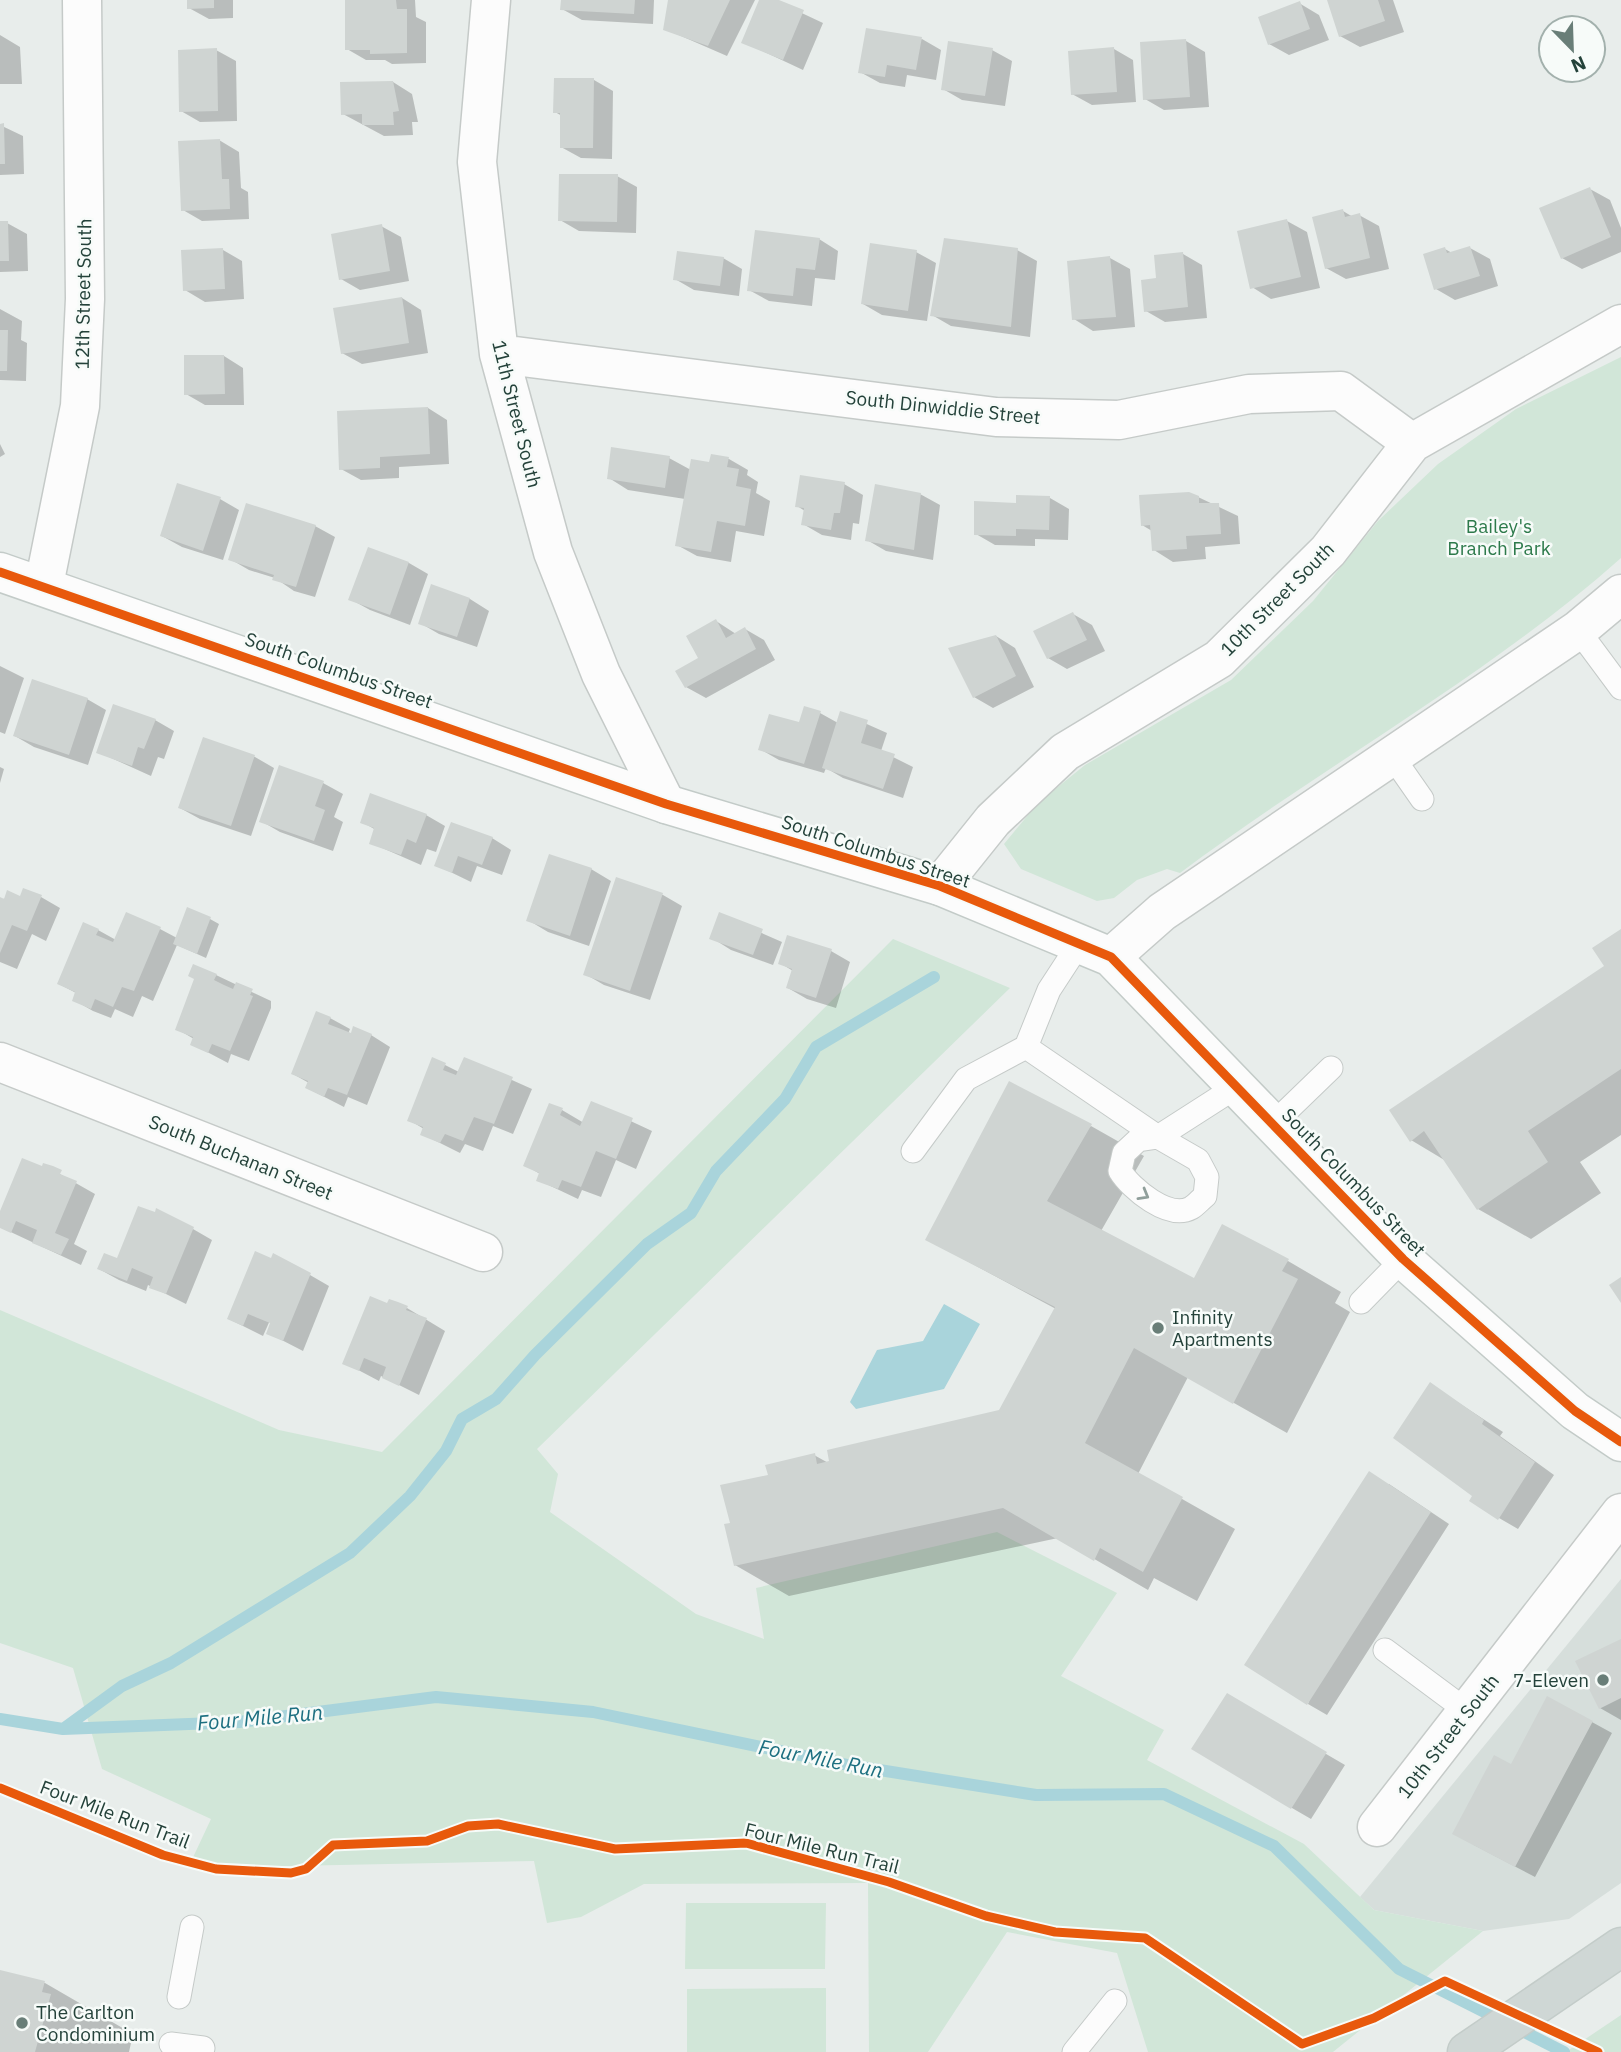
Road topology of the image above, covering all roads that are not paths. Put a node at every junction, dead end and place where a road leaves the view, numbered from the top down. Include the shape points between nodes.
1 (82, 0) edge
2 (491, 0) edge
3 (1621, 324) edge
4 (499, 354) junction
5 (1412, 443) junction
6 (0, 572) edge
7 (44, 585) junction
8 (1621, 594) edge
9 (1578, 630) junction
10 (1621, 688) edge
11 (1392, 756) junction
12 (1422, 799) dead end
13 (666, 804) junction
14 (940, 886) junction
15 (1095, 951) junction
16 (1026, 1047) junction
17 (0, 1062) edge
18 (1331, 1068) dead end
19 (1236, 1087) junction
20 (1273, 1124) junction
21 (913, 1150) dead end
22 (483, 1252) dead end
23 (1403, 1259) junction
24 (1361, 1303) dead end
25 (1621, 1442) edge
26 (1621, 1513) edge
27 (1384, 1650) dead end
28 (1467, 1711) junction
29 (1377, 1826) dead end
30 (192, 1927) dead end
31 (1621, 1947) edge
32 (179, 1997) dead end
33 (1115, 2001) dead end
34 (171, 2045) dead end
35 (203, 2048) dead end
36 (1074, 2052) edge
37 (1467, 2052) edge

1 - 7 street, 12th Street South via 85,299 80,406
2 - 4 street, 11th Street South via 477,162
3 - 5 street, 10th Street South
4 - 5 street, South Dinwiddie Street via 996,417 1119,420 1250,394 1341,391
4 - 13 street, 11th Street South via 553,552 601,674
5 - 14 street, 10th Street South via 1328,551 1219,659 1065,752 993,820
6 - 7 street, South Columbus Street
7 - 13 street, South Columbus Street
8 - 9 street
9 - 10 lane
9 - 11 street
11 - 12 lane
11 - 15 street via 1162,912
13 - 14 street, South Columbus Street
14 - 15 street, South Columbus Street
15 - 16 lane via 1049,990
15 - 19 street, South Columbus Street
16 - 19 lane via 1158,1137
16 - 21 lane via 966,1079
17 - 22 street, South Buchanan Street
18 - 20 lane
19 - 20 street, South Columbus Street
20 - 23 street, South Columbus Street
23 - 24 lane
23 - 25 street, South Columbus Street via 1575,1411
26 - 28 street, 10th Street South
27 - 28 lane
28 - 29 street, 10th Street South
30 - 32 lane
31 - 37 main road
33 - 36 lane
34 - 35 lane

